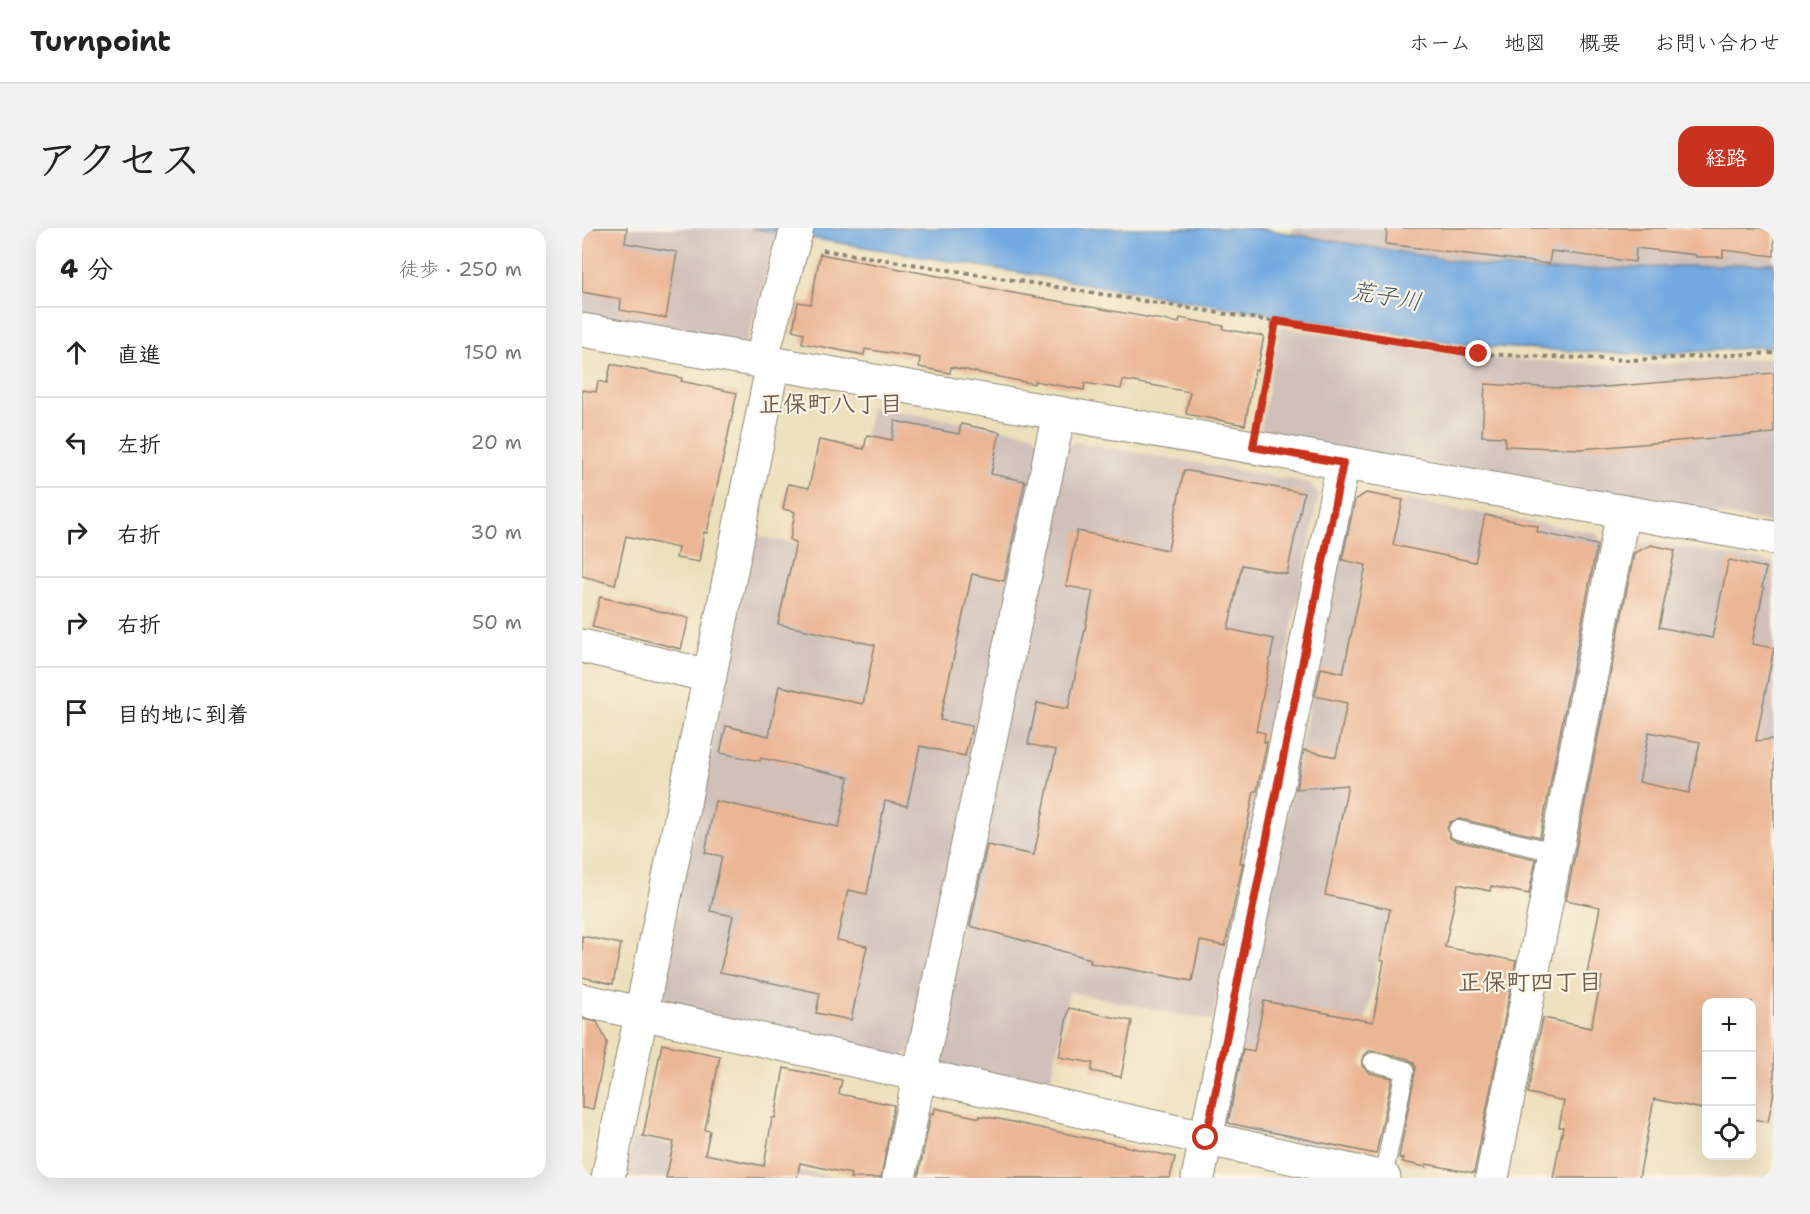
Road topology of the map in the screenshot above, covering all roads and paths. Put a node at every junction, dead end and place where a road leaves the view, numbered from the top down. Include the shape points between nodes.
1 (795, 237) edge
2 (1276, 321) junction
3 (582, 330) edge
4 (1774, 353) edge
5 (767, 362) junction
6 (1059, 413) junction
7 (1253, 447) junction
8 (1343, 463) junction
9 (1623, 512) junction
10 (1774, 538) edge
11 (582, 646) edge
12 (710, 676) junction
13 (1458, 830) dead end
14 (1556, 852) junction
15 (582, 1000) edge
16 (641, 1015) junction
17 (1373, 1062) dead end
18 (919, 1076) junction
19 (1206, 1138) junction
20 (608, 1178) edge
21 (899, 1178) edge
22 (1198, 1178) edge
23 (1384, 1178) edge
24 (1492, 1178) edge

1 - 2 path
1 - 5 street
2 - 4 path via 1479,354 1631,360
2 - 7 path
3 - 5 street
5 - 6 street
5 - 12 street
6 - 7 street
6 - 18 street
7 - 8 street
8 - 9 street
8 - 19 street
9 - 10 street
9 - 14 street
11 - 12 street
12 - 16 street
13 - 14 lane
14 - 24 street
15 - 16 street
16 - 18 street
16 - 20 street
17 - 23 lane via 1405,1070
18 - 19 street
18 - 21 street
19 - 22 street
19 - 23 street

